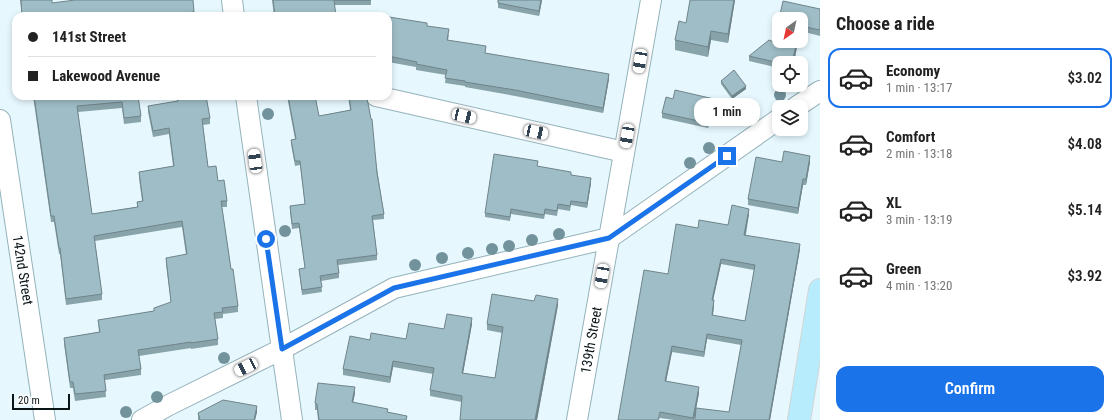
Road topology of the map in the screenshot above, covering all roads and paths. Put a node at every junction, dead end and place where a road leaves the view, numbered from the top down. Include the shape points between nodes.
1 (232, 0) edge
2 (651, 0) edge
3 (234, 12) edge
4 (820, 91) edge
5 (247, 100) edge
6 (392, 100) edge
7 (806, 100) edge
8 (0, 120) edge
9 (772, 124) edge
10 (624, 152) junction
11 (609, 238) junction
12 (820, 290) edge
13 (282, 349) junction
14 (169, 413) edge
15 (45, 420) edge
16 (142, 420) edge
17 (292, 420) edge
18 (577, 420) edge
19 (799, 420) edge

1 - 3 street
2 - 10 street, 139th Street
4 - 7 street
5 - 13 street
6 - 10 street
8 - 15 street, 142nd Street
9 - 11 street
10 - 11 street, 139th Street
11 - 13 street via 394,288
11 - 18 street, 139th Street
12 - 19 main road
13 - 14 street
13 - 17 street
14 - 16 street

